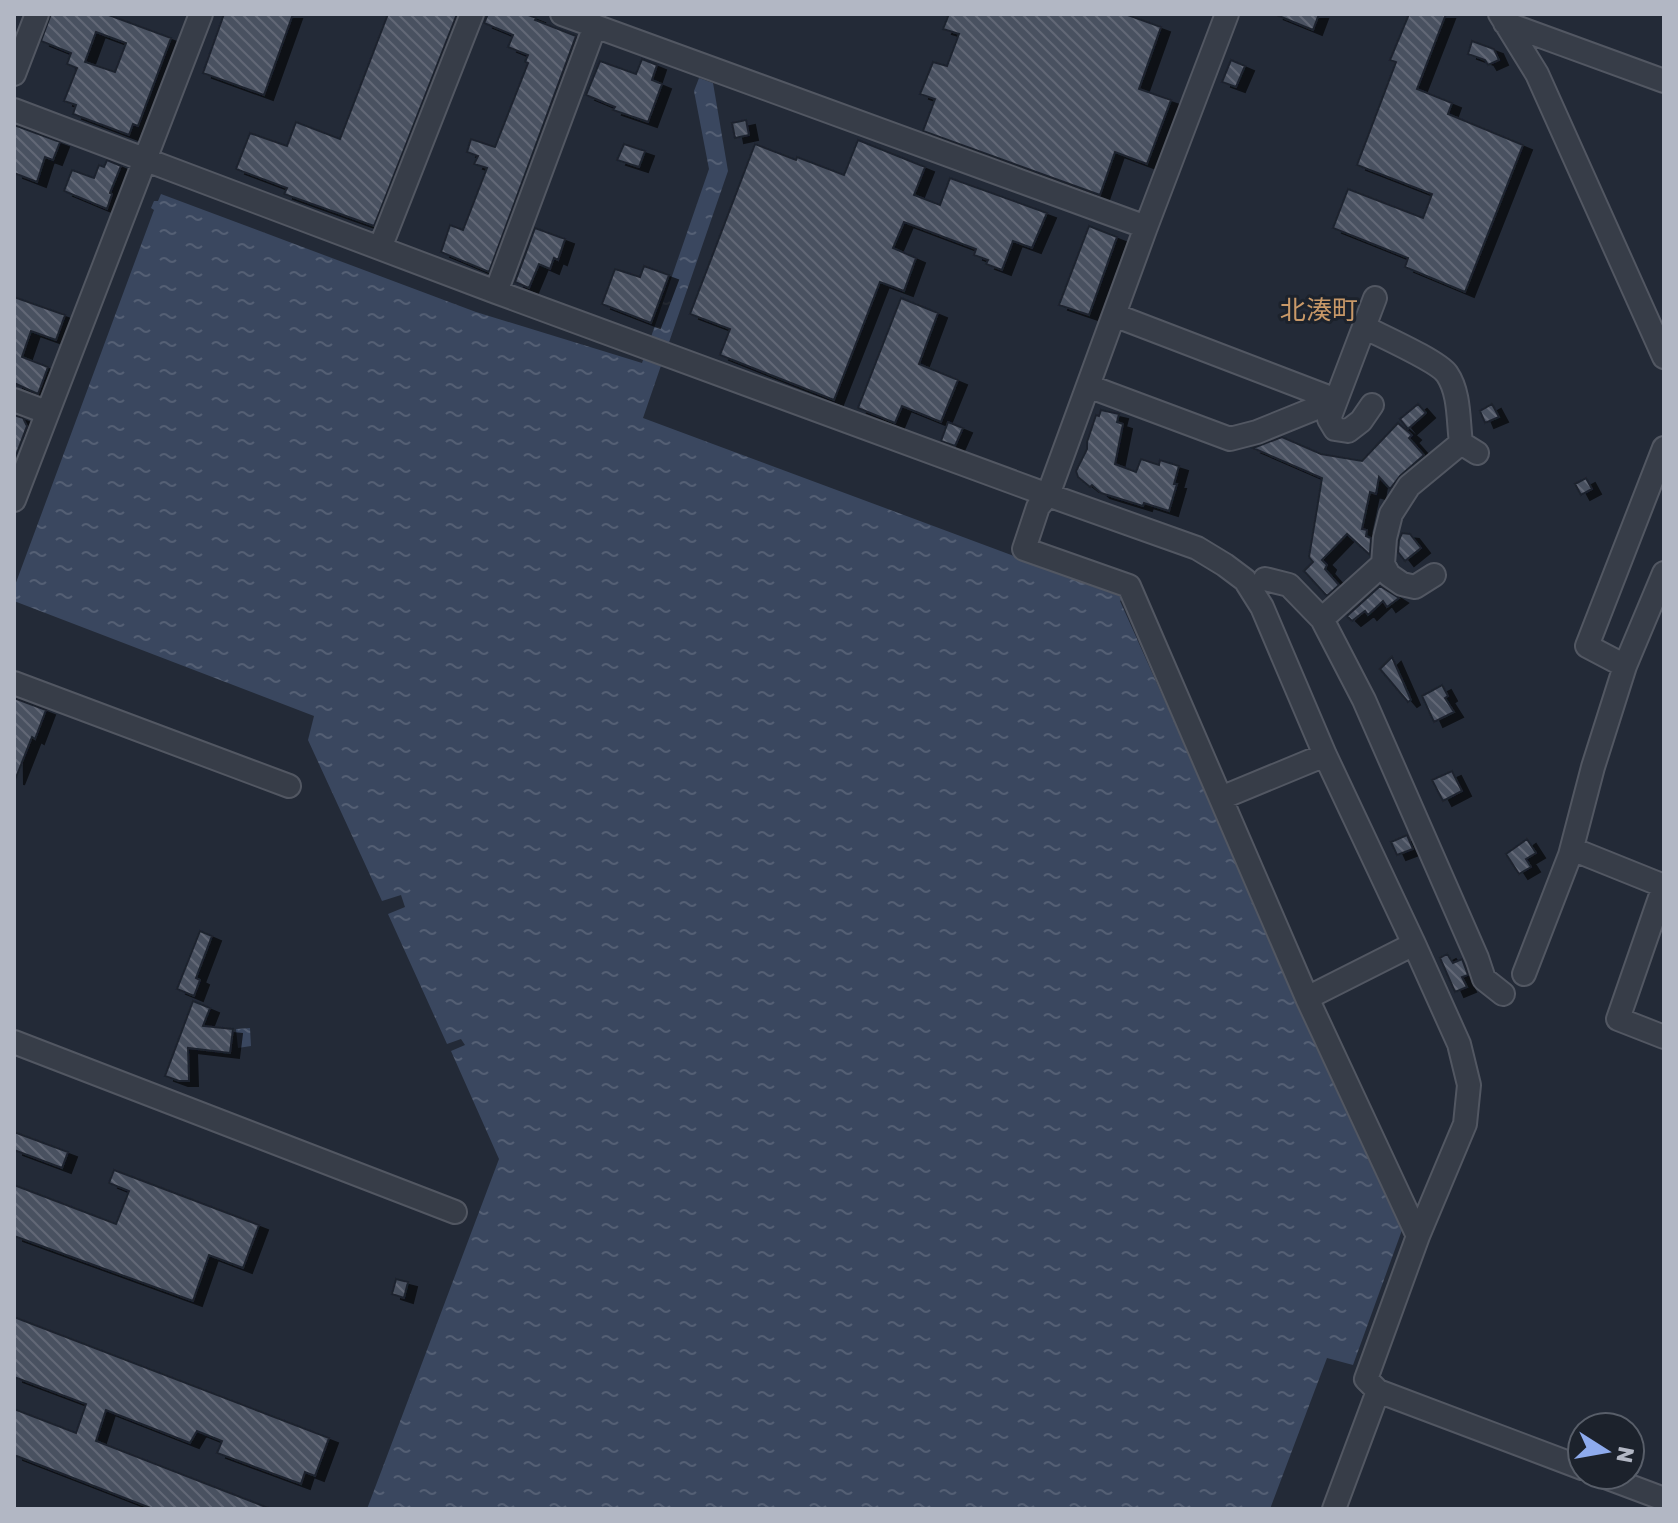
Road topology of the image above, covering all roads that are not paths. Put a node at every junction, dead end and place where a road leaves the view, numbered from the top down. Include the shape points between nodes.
1 (37, 14) edge
2 (201, 14) edge
3 (472, 14) edge
4 (562, 14) edge
5 (1227, 14) edge
6 (1503, 18) edge
7 (609, 24) edge
8 (14, 74) edge
9 (1664, 81) edge
10 (14, 110) edge
11 (144, 159) junction
12 (1146, 227) junction
13 (380, 248) junction
14 (496, 292) junction
15 (1375, 298) dead end
16 (1114, 315) junction
17 (1364, 327) junction
18 (1664, 357) edge
19 (1088, 386) junction
20 (14, 400) edge
21 (1336, 400) junction
22 (1372, 405) dead end
23 (46, 412) junction
24 (1664, 448) edge
25 (1048, 495) junction
26 (14, 500) edge
27 (1383, 564) junction
28 (1664, 573) edge
29 (1434, 575) dead end
30 (1265, 579) dead end
31 (1322, 619) junction
32 (1625, 666) junction
33 (14, 683) edge
34 (1325, 755) junction
35 (289, 786) dead end
36 (1221, 798) junction
37 (1572, 849) junction
38 (1664, 886) edge
39 (1414, 944) junction
40 (1524, 974) dead end
41 (1503, 994) dead end
42 (1307, 998) junction
43 (1664, 1037) edge
44 (14, 1042) edge
45 (455, 1212) dead end
46 (1418, 1236) junction
47 (1372, 1385) junction
48 (1566, 1462) edge
49 (1643, 1491) edge
50 (1664, 1499) edge
51 (1334, 1509) edge

1 - 8 street
2 - 11 street
3 - 13 street
4 - 7 street
5 - 12 street
6 - 9 street
6 - 18 street via 1537,74
7 - 12 street
7 - 14 street
10 - 11 street
11 - 13 street
11 - 23 street
12 - 16 street
13 - 14 street
14 - 25 street
15 - 17 street
16 - 19 street
16 - 21 street
17 - 21 street
17 - 27 street via 1446,372 1469,448 1409,486 1391,514
19 - 21 street via 1230,439
19 - 25 street
20 - 23 street
21 - 22 street via 1329,419 1335,429 1348,431
23 - 26 street
24 - 32 street via 1587,646
25 - 34 street via 1197,548 1245,580 1262,607
25 - 36 street via 1038,507 1024,549 1129,586
27 - 29 street via 1389,575 1415,587
27 - 31 street
28 - 32 street
30 - 31 street via 1289,585
31 - 41 street via 1364,700 1484,979
32 - 37 street
33 - 35 street
34 - 36 street
34 - 39 street
36 - 42 street
37 - 38 street
37 - 40 street
38 - 43 street via 1618,1019
39 - 42 street
39 - 46 street via 1459,1044 1469,1085 1465,1124
42 - 46 street
44 - 45 street
46 - 47 street
47 - 48 street
47 - 51 street
49 - 50 street

